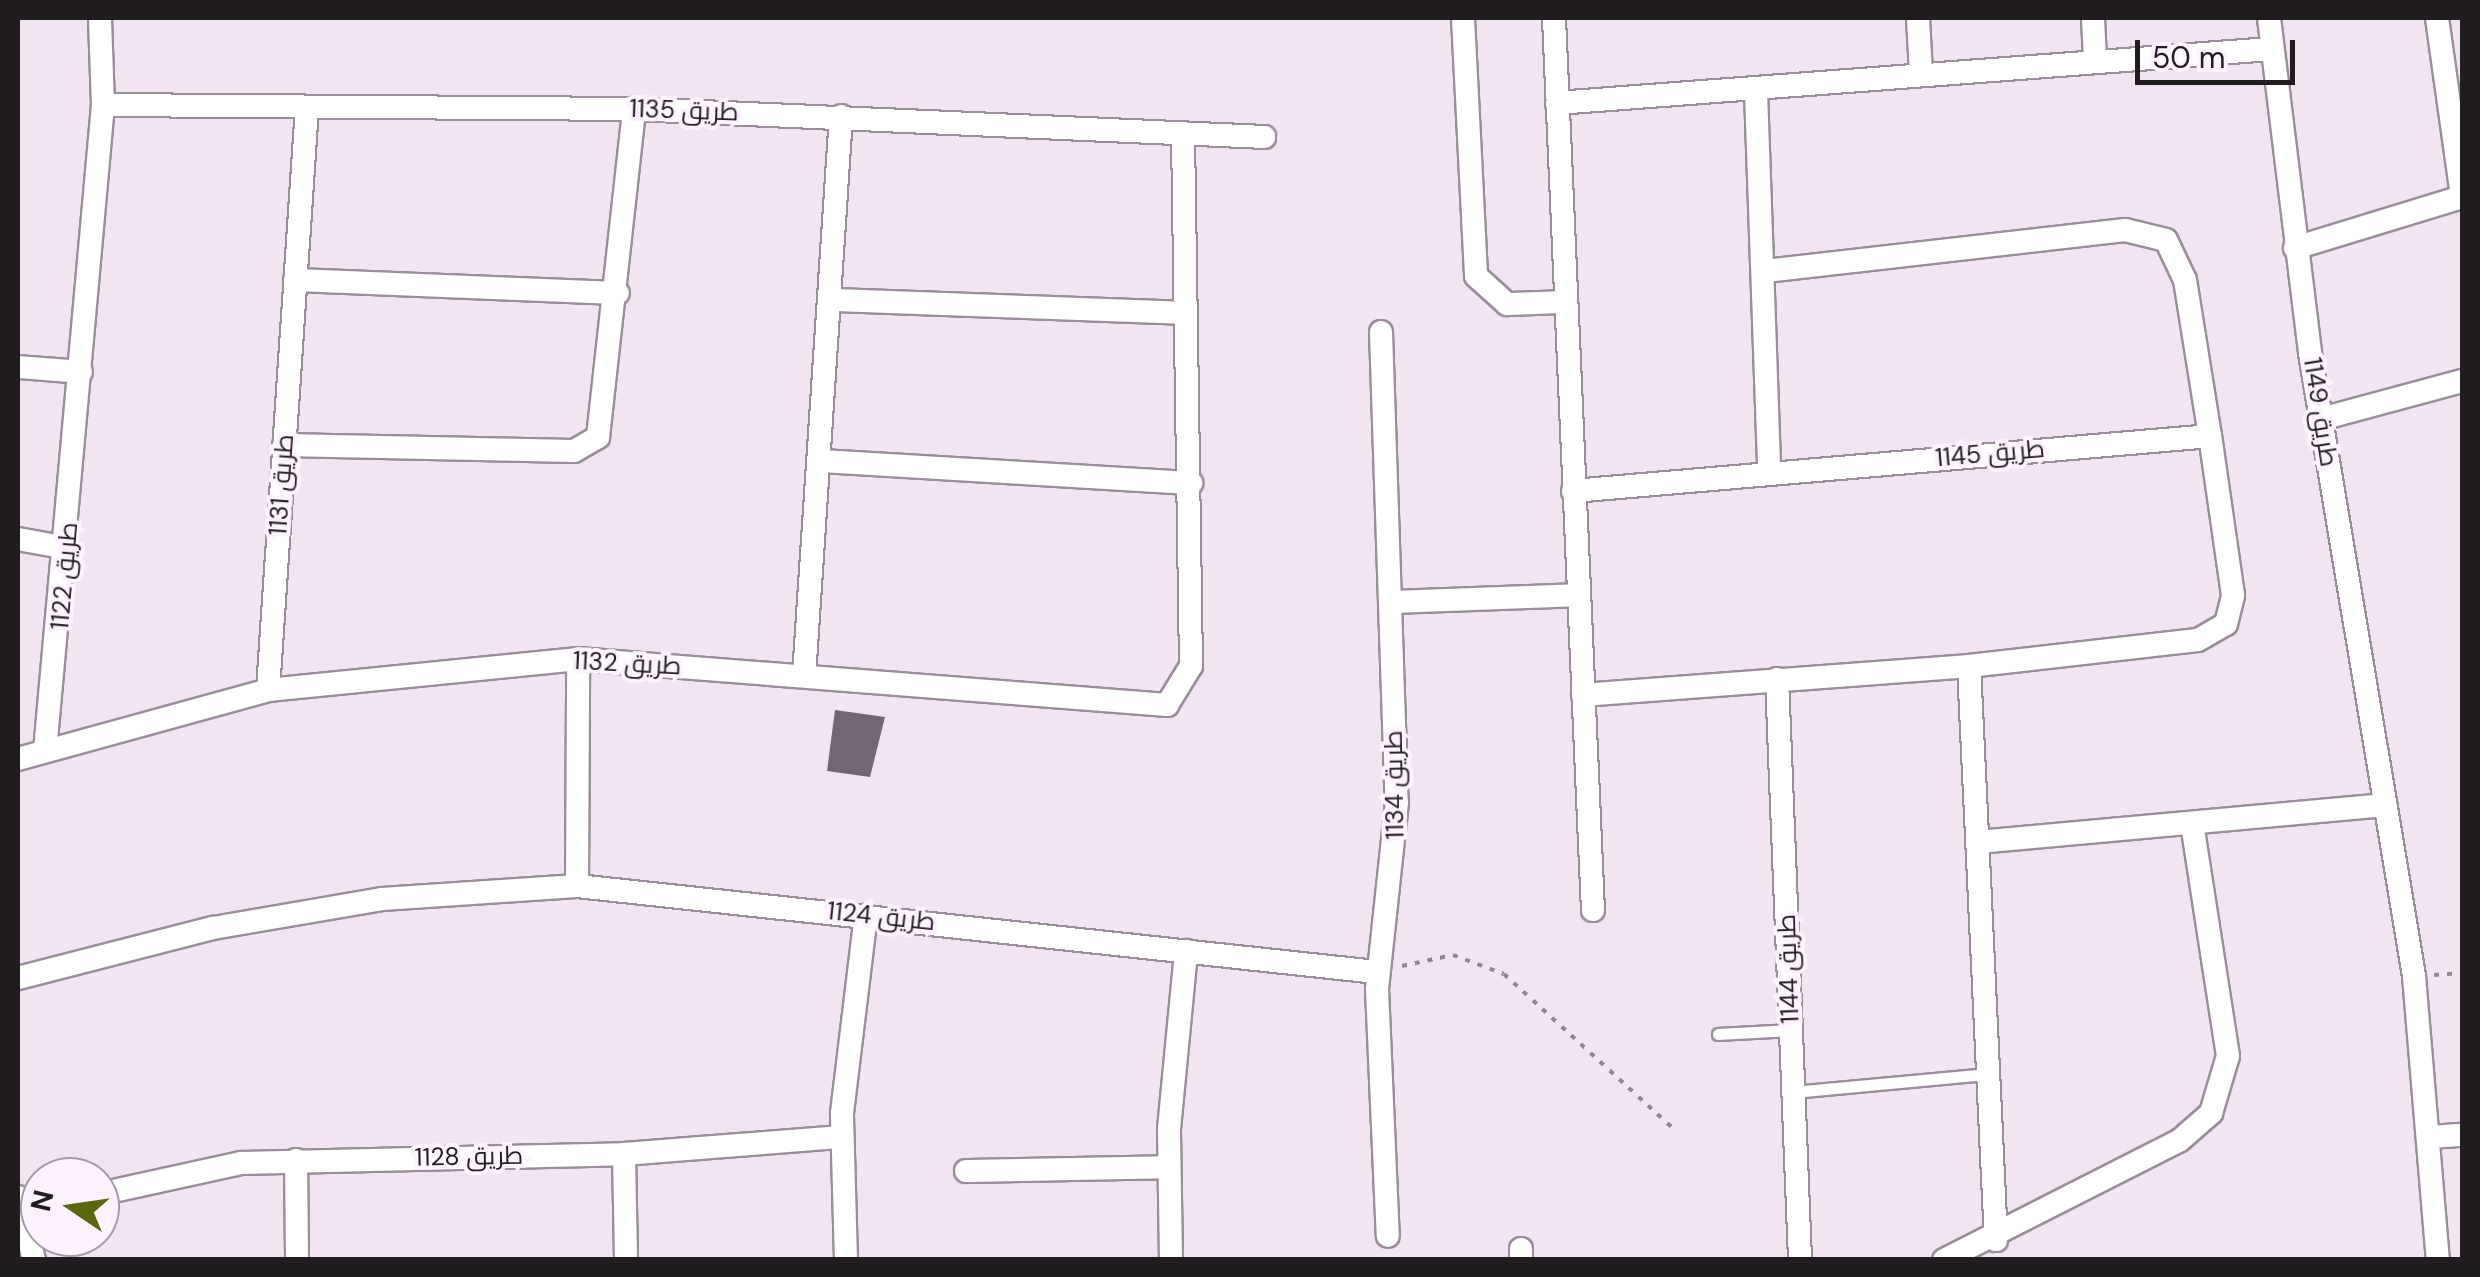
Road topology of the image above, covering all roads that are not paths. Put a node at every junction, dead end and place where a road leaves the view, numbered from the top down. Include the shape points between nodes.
1 (100, 18) edge
2 (1463, 18) edge
3 (1554, 18) edge
4 (1918, 18) edge
5 (2093, 18) edge
6 (2270, 18) edge
7 (2437, 18) edge
8 (2271, 48) junction
9 (2095, 61) junction
10 (1921, 72) junction
11 (1756, 92) junction
12 (1557, 103) junction
13 (103, 105) junction
14 (307, 107) junction
15 (634, 109) junction
16 (841, 116) junction
17 (1183, 134) junction
18 (1264, 137) dead end
19 (2462, 197) edge
20 (2295, 248) junction
21 (1763, 271) junction
22 (296, 280) junction
23 (618, 293) junction
24 (833, 300) junction
25 (1564, 302) junction
26 (1184, 313) junction
27 (1381, 332) dead end
28 (18, 367) edge
29 (82, 372) junction
30 (2462, 381) edge
31 (2321, 419) junction
32 (2210, 436) junction
33 (284, 446) junction
34 (820, 461) junction
35 (1770, 472) junction
36 (1191, 483) junction
37 (1573, 491) junction
38 (18, 539) edge
39 (68, 548) junction
40 (1578, 595) junction
41 (1390, 602) junction
42 (578, 659) junction
43 (1970, 666) junction
44 (804, 676) junction
45 (1777, 679) junction
46 (268, 690) junction
47 (1583, 695) junction
48 (45, 751) junction
49 (18, 758) edge
50 (2385, 805) junction
51 (2192, 823) junction
52 (1978, 842) junction
53 (577, 886) junction
54 (1593, 910) dead end
55 (866, 915) junction
56 (1186, 951) junction
57 (1377, 972) junction
58 (18, 978) edge
59 (1791, 1030) junction
60 (1718, 1034) dead end
61 (1988, 1074) junction
62 (1793, 1092) junction
63 (2462, 1135) edge
64 (841, 1137) junction
65 (2430, 1137) junction
66 (624, 1154) junction
67 (296, 1160) junction
68 (1168, 1167) junction
69 (966, 1172) dead end
70 (120, 1189) edge
71 (1388, 1236) dead end
72 (1996, 1240) junction
73 (297, 1260) edge
74 (626, 1260) edge
75 (846, 1260) edge
76 (1172, 1260) edge
77 (1800, 1260) edge
78 (1944, 1260) edge
79 (2438, 1260) edge

1 - 13 street, طريق 1122
2 - 25 street via 1476,276 1507,304
3 - 12 street
4 - 10 street
5 - 9 street
6 - 8 street, طريق 1149
7 - 19 street
8 - 9 street
8 - 20 street, طريق 1149
9 - 10 street
10 - 11 street
11 - 12 street
11 - 21 street
12 - 25 street
13 - 14 street, طريق 1135
13 - 29 street, طريق 1122
14 - 15 street, طريق 1135
14 - 22 street, طريق 1131
15 - 16 street, طريق 1135
15 - 23 street
16 - 17 street, طريق 1135
16 - 24 street
17 - 18 street, طريق 1135
17 - 26 street
19 - 20 street
20 - 31 street, طريق 1149
21 - 32 street via 2125,230 2166,240 2185,280
21 - 35 street
22 - 23 street
22 - 33 street, طريق 1131
23 - 33 street via 598,438 574,451
24 - 26 street
24 - 34 street
25 - 37 street
26 - 36 street
27 - 41 street, طريق 1134
28 - 29 street
29 - 39 street, طريق 1122
30 - 31 street
31 - 50 street, طريق 1149
32 - 35 street, طريق 1145
32 - 43 street via 2233,595 2226,624 2198,640
33 - 46 street, طريق 1131
34 - 36 street
34 - 44 street
35 - 37 street, طريق 1145
36 - 44 street, طريق 1132 via 1191,666 1183,692 1156,709
37 - 40 street
38 - 39 street
39 - 48 street, طريق 1122
40 - 41 street
40 - 47 street
41 - 57 street, طريق 1134 via 1396,840
42 - 44 street, طريق 1132
42 - 46 street, طريق 1132
42 - 53 street
43 - 45 street
43 - 52 street
45 - 47 street
45 - 59 street, طريق 1144
46 - 48 street, طريق 1132
47 - 54 street
48 - 49 street
50 - 51 street
50 - 65 street, طريق 1149 via 2414,976
51 - 52 street
51 - 72 street via 2228,1056 2221,1096 2180,1141
52 - 61 street
53 - 55 street, طريق 1124
53 - 58 street, طريق 1124 via 363,902 214,928
55 - 56 street, طريق 1124
55 - 64 street
56 - 57 street, طريق 1124
56 - 68 street
57 - 71 street, طريق 1134
59 - 60 lane
59 - 62 street, طريق 1144
61 - 62 lane
61 - 72 street
62 - 77 street, طريق 1144
63 - 65 street
64 - 66 street, طريق 1128
64 - 75 street
65 - 79 street, طريق 1149
66 - 67 street, طريق 1128
66 - 74 street
67 - 70 street, طريق 1128 via 195,1168
67 - 73 street
68 - 69 street
68 - 76 street
72 - 78 street

